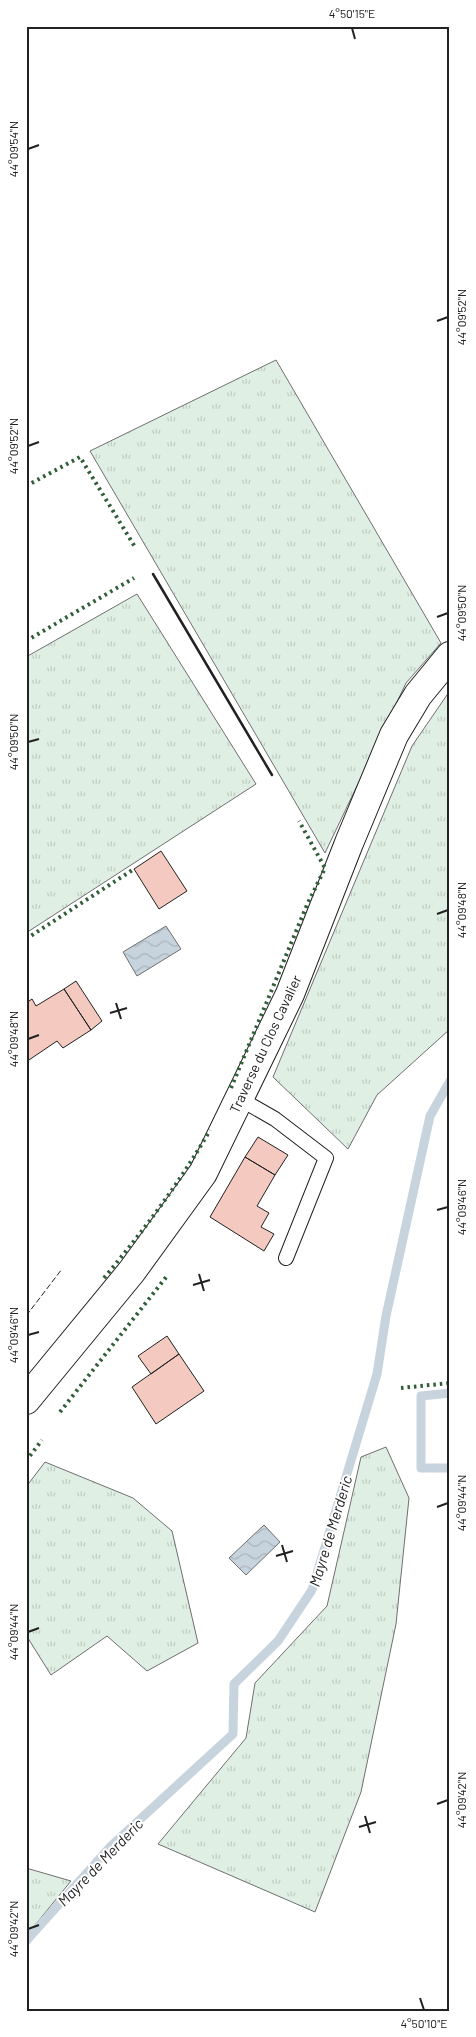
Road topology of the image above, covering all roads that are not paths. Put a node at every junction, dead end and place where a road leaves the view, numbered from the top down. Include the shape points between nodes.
1 (450, 656) edge
2 (240, 1099) junction
3 (286, 1258) dead end
4 (26, 1400) edge

1 - 2 street, Traverse du Clos Cavalier via 418,695 394,735 290,994
2 - 3 lane via 275,1119 326,1158
2 - 4 street, Traverse du Clos Cavalier via 203,1173 132,1271

